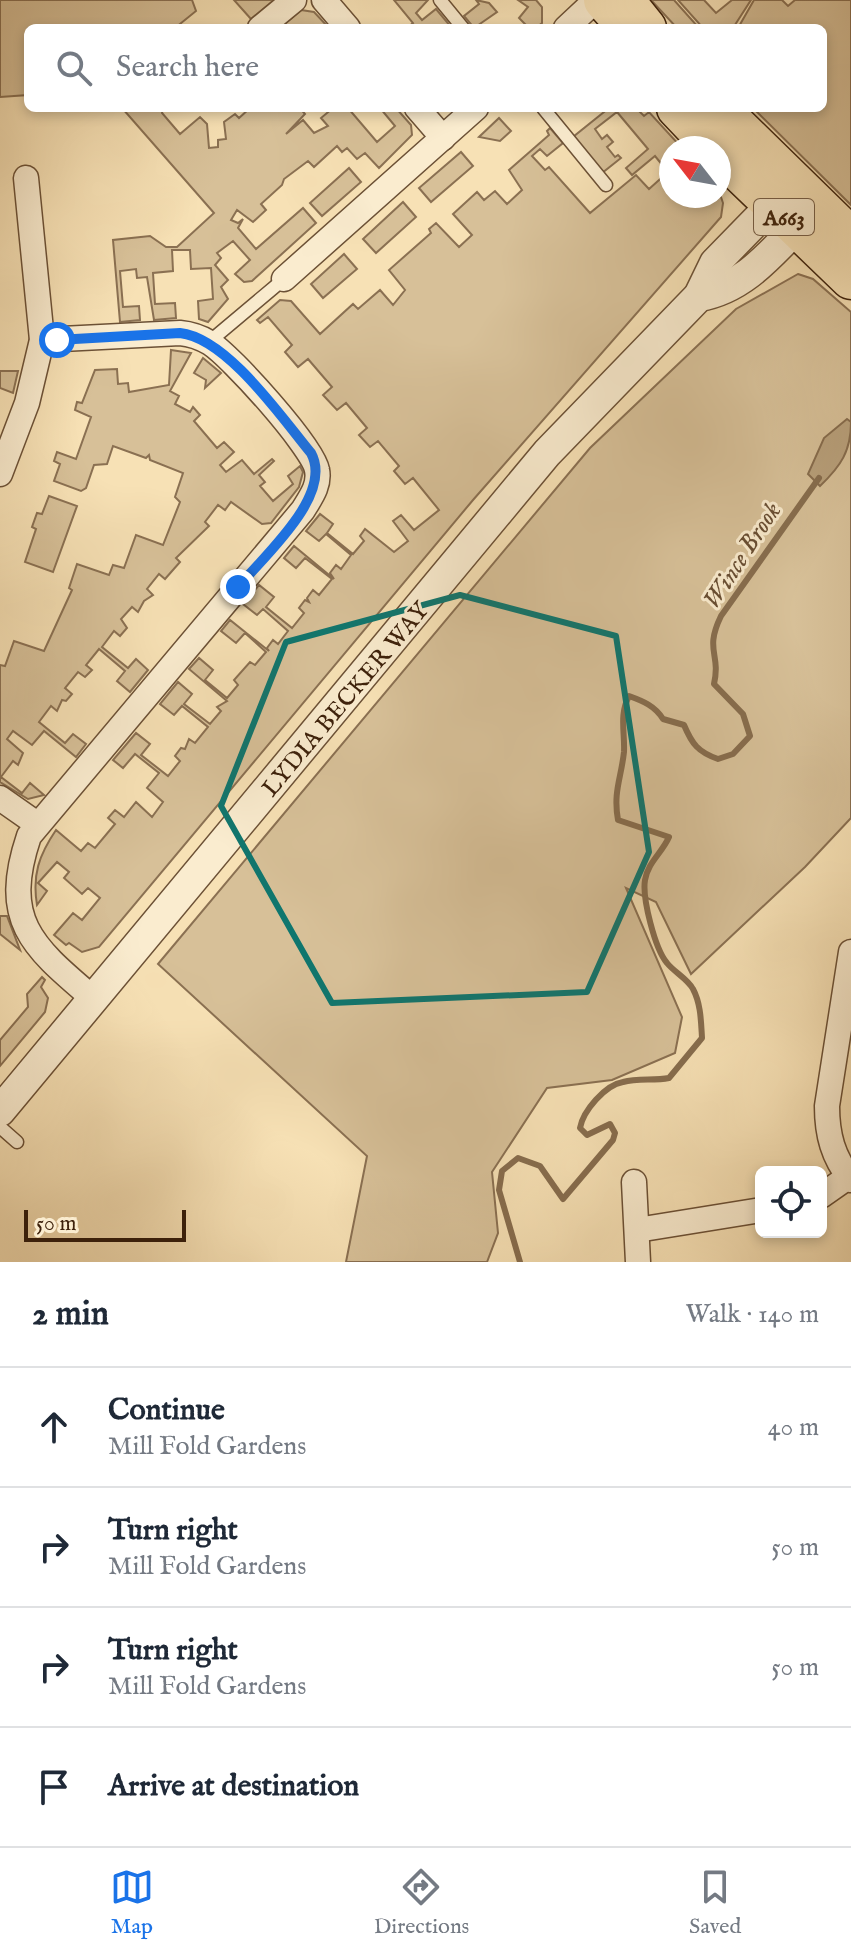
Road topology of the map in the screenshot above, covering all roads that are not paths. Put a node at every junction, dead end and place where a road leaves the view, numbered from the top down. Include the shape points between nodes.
1 (294, 0) edge
2 (324, 0) edge
3 (440, 0) edge
4 (615, 13) edge
5 (265, 24) edge
6 (345, 24) edge
7 (460, 24) edge
8 (579, 24) edge
9 (420, 112) edge
10 (472, 112) edge
11 (546, 112) edge
12 (681, 112) edge
13 (721, 112) edge
14 (704, 136) edge
15 (443, 138) junction
16 (731, 160) edge
17 (26, 178) dead end
18 (606, 185) dead end
19 (795, 205) junction
20 (851, 238) edge
21 (284, 279) joint
22 (851, 279) edge
23 (42, 340) junction
24 (209, 342) junction
25 (0, 474) edge
26 (0, 798) edge
27 (37, 824) junction
28 (851, 952) edge
29 (848, 997) edge
30 (95, 1000) junction
31 (0, 1111) edge
32 (0, 1127) edge
33 (17, 1142) dead end
34 (850, 1178) edge
35 (634, 1182) dead end
36 (827, 1192) edge
37 (755, 1211) edge
38 (637, 1230) junction
39 (638, 1262) edge

1 - 5 street
2 - 6 street
3 - 7 lane
4 - 8 street
9 - 15 street
10 - 15 street
11 - 18 lane
12 - 14 highway, A663
13 - 19 highway, A663
15 - 21 street
16 - 19 highway, A663
17 - 23 street
19 - 20 highway, A663
19 - 22 highway, A663
19 - 30 street, LYDIA BECKER WAY via 741,281 720,293 699,296 547,453
21 - 24 lane
23 - 24 street via 182,333
23 - 25 street via 27,403
24 - 27 street via 311,453 318,474 315,489 303,510
26 - 27 street
27 - 30 street via 18,871 22,920 59,969
28 - 29 street
29 - 34 street via 827,1132
30 - 31 street, LYDIA BECKER WAY
32 - 33 lane
34 - 36 street
35 - 38 street
37 - 38 street
38 - 39 street

